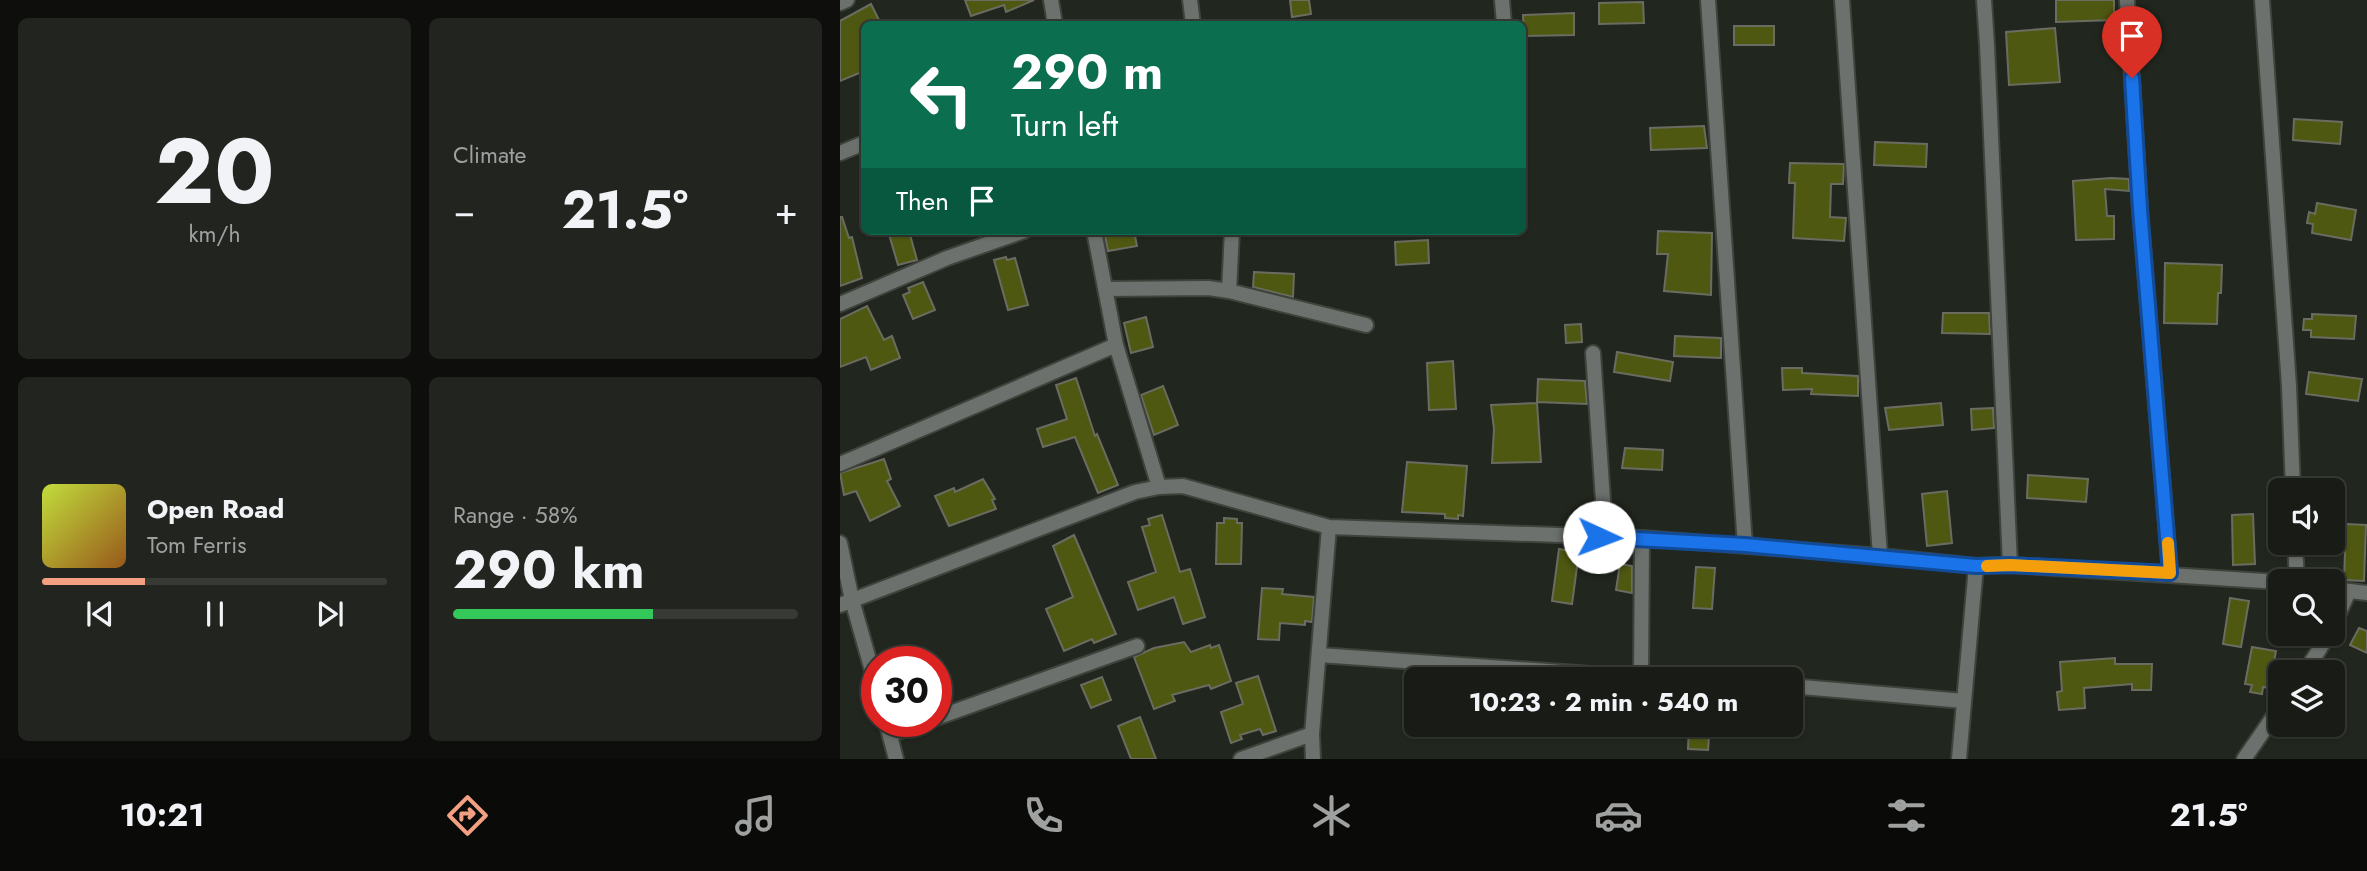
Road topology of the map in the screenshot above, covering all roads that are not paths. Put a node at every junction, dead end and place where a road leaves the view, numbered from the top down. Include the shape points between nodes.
1 (846, 0) edge
2 (1051, 0) edge
3 (1190, 0) edge
4 (1502, 0) edge
5 (1708, 0) edge
6 (1842, 0) edge
7 (1984, 0) edge
8 (2127, 0) edge
9 (2262, 0) edge
10 (840, 3) edge
11 (1054, 21) edge
12 (1193, 21) edge
13 (1504, 21) edge
14 (861, 144) edge
15 (840, 153) edge
16 (1013, 235) edge
17 (1095, 235) edge
18 (1233, 235) edge
19 (1106, 289) junction
20 (1229, 291) junction
21 (840, 304) edge
22 (1366, 325) dead end
23 (1116, 345) junction
24 (1593, 354) dead end
25 (840, 464) edge
26 (2292, 478) edge
27 (1159, 487) junction
28 (1329, 527) junction
29 (1599, 537) junction
30 (1642, 538) junction
31 (840, 543) edge
32 (1745, 545) junction
33 (1880, 556) junction
34 (2010, 565) junction
35 (1976, 566) junction
36 (2170, 573) junction
37 (2268, 581) edge
38 (2345, 590) edge
39 (2349, 591) junction
40 (2367, 593) edge
41 (2345, 600) edge
42 (846, 602) edge
43 (862, 646) edge
44 (1137, 646) dead end
45 (1319, 655) junction
46 (1487, 667) edge
47 (1641, 667) edge
48 (1803, 687) edge
49 (1964, 701) junction
50 (952, 712) edge
51 (2268, 724) edge
52 (1312, 734) junction
53 (890, 737) edge
54 (896, 759) edge
55 (1241, 759) edge
56 (1313, 759) edge
57 (1959, 759) edge
58 (2244, 759) edge

1 - 10 street
2 - 11 street
3 - 12 street
4 - 13 street
5 - 32 street
6 - 33 street
7 - 34 street
8 - 36 street
9 - 26 street
14 - 15 street
16 - 21 street
17 - 19 street
18 - 20 street
19 - 20 street
19 - 23 street
20 - 22 street
23 - 25 street
23 - 27 street
24 - 29 street via 1604,493
27 - 28 street via 1183,486
27 - 42 street via 1116,499
28 - 29 street
28 - 45 street
29 - 30 street
30 - 32 street
30 - 47 street
31 - 42 street
32 - 33 street
33 - 35 street
34 - 35 street
34 - 36 street
35 - 49 street
36 - 37 street
38 - 39 street
39 - 40 street
39 - 41 street
42 - 43 street
44 - 50 street
45 - 46 street
45 - 52 street
48 - 49 street
49 - 57 street
51 - 58 street
52 - 55 street
52 - 56 street
53 - 54 street

